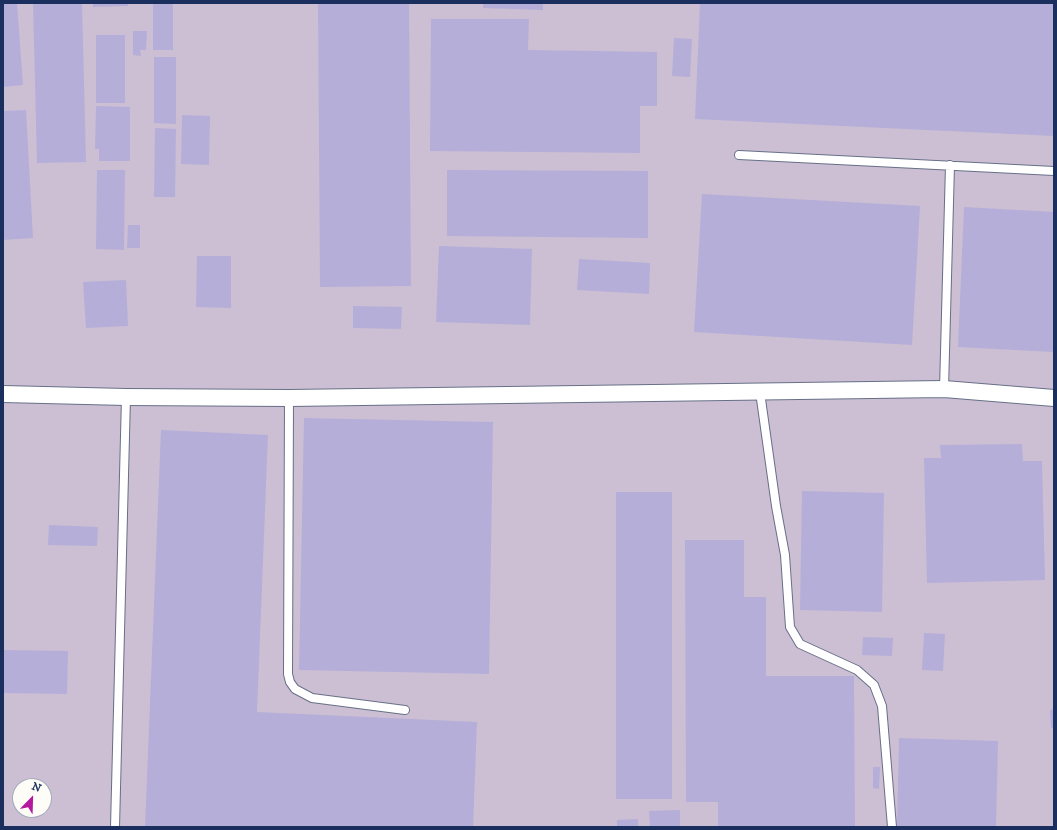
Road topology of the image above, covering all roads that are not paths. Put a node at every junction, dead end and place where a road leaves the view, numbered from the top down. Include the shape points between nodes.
1 (739, 155) dead end
2 (950, 166) junction
3 (1054, 171) edge
4 (944, 389) junction
5 (760, 392) junction
6 (3, 394) edge
7 (126, 397) junction
8 (289, 398) junction
9 (1054, 398) edge
10 (405, 710) dead end
11 (115, 827) edge
12 (892, 827) edge

1 - 2 lane
2 - 3 lane
2 - 4 lane
4 - 5 street
4 - 9 street
5 - 8 street
5 - 12 lane via 785,555 790,627 800,644 857,670 874,685 882,706
6 - 7 street
7 - 8 street
7 - 11 lane
8 - 10 lane via 290,682 295,689 312,698

